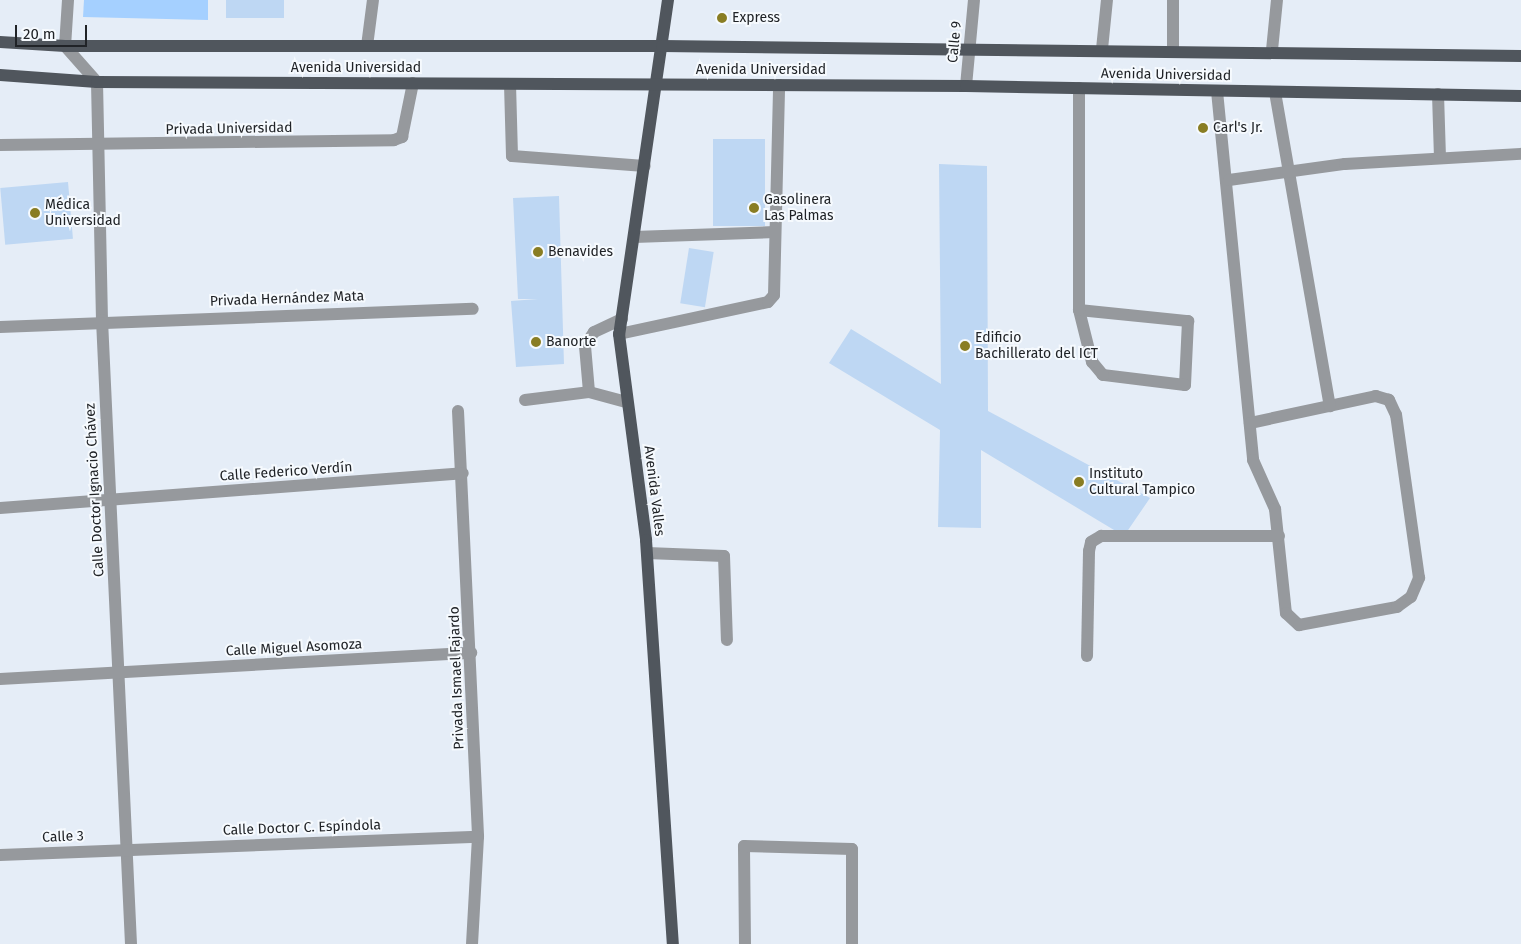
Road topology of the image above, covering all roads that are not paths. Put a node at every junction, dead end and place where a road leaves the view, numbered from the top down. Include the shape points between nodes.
1 (68, 0) edge
2 (373, 0) edge
3 (668, 0) edge
4 (974, 0) edge
5 (1107, 0) edge
6 (1173, 0) edge
7 (1277, 0) edge
8 (0, 42) edge
9 (65, 46) junction
10 (367, 46) junction
11 (662, 46) junction
12 (969, 49) junction
13 (1102, 49) junction
14 (1173, 50) junction
15 (1272, 50) junction
16 (1521, 56) edge
17 (0, 75) edge
18 (97, 82) junction
19 (413, 83) junction
20 (510, 84) junction
21 (658, 84) junction
22 (779, 85) junction
23 (966, 86) junction
24 (1079, 88) junction
25 (1217, 91) junction
26 (1274, 92) junction
27 (1438, 94) junction
28 (1521, 96) edge
29 (0, 145) edge
30 (98, 146) junction
31 (1521, 154) edge
32 (1440, 158) junction
33 (645, 166) junction
34 (1292, 173) junction
35 (1229, 180) junction
36 (775, 232) junction
37 (634, 237) junction
38 (474, 308) dead end
39 (1079, 310) junction
40 (622, 319) junction
41 (102, 320) junction
42 (0, 327) edge
43 (619, 334) junction
44 (589, 392) junction
45 (525, 400) dead end
46 (627, 402) junction
47 (1330, 406) junction
48 (458, 411) dead end
49 (1250, 423) junction
50 (463, 472) junction
51 (111, 500) junction
52 (0, 508) edge
53 (1278, 536) junction
54 (646, 553) junction
55 (727, 640) dead end
56 (471, 654) junction
57 (1087, 656) dead end
58 (118, 672) junction
59 (0, 679) edge
60 (478, 837) junction
61 (127, 850) junction
62 (0, 855) edge
63 (131, 944) edge
64 (472, 944) edge
65 (673, 944) edge
66 (745, 944) edge
67 (852, 944) edge

1 - 9 street
2 - 10 street
3 - 11 main road, Avenida Valles
4 - 12 street, Calle 9
5 - 13 street
6 - 14 street
7 - 15 street
8 - 9 main road, Avenida Universidad
9 - 10 main road, Avenida Universidad
9 - 18 street
10 - 11 main road, Avenida Universidad
11 - 12 main road, Avenida Universidad
11 - 21 main road, Avenida Valles
12 - 13 main road, Avenida Universidad
12 - 23 street, Calle 9
13 - 14 main road, Avenida Universidad
14 - 15 main road, Avenida Universidad
15 - 16 main road, Avenida Universidad
17 - 18 main road, Avenida Universidad
18 - 19 main road, Avenida Universidad
18 - 30 street, Calle Doctor Ignacio Chávez
19 - 20 main road, Avenida Universidad
19 - 30 street, Privada Universidad via 402,136 394,140
20 - 21 main road, Avenida Universidad
20 - 33 street via 512,156
21 - 22 main road, Avenida Universidad
21 - 33 main road, Avenida Valles
22 - 23 main road, Avenida Universidad
22 - 36 street
23 - 24 main road, Avenida Universidad
24 - 25 main road, Avenida Universidad
24 - 39 street
25 - 26 main road, Avenida Universidad
25 - 35 street
26 - 27 main road, Avenida Universidad
26 - 34 street
27 - 28 main road, Avenida Universidad
27 - 32 street
29 - 30 street, Privada Universidad
30 - 41 street, Calle Doctor Ignacio Chávez
31 - 32 street
32 - 34 street via 1345,164
33 - 37 main road, Avenida Valles
34 - 35 street
34 - 47 street
35 - 49 street
36 - 37 street
36 - 43 street via 774,295 768,302
37 - 40 main road, Avenida Valles
38 - 41 street, Privada Hernández Mata
39 - 39 street via 1092,362 1103,375 1185,385 1188,321
40 - 43 main road, Avenida Valles
40 - 44 street via 594,332 584,346
41 - 42 street, Privada Hernández Mata
41 - 51 street, Calle Doctor Ignacio Chávez
43 - 46 main road, Avenida Valles
44 - 45 street
44 - 46 street
46 - 54 main road, Avenida Valles
47 - 49 street
47 - 53 street via 1376,396 1389,400 1396,415 1419,578 1411,597 1398,607 1299,625 1286,613
48 - 50 street, Privada Ismael Fajardo
49 - 53 street via 1253,460 1275,510
50 - 51 street, Calle Federico Verdín
50 - 56 street, Privada Ismael Fajardo
51 - 52 street, Calle Federico Verdín
51 - 58 street, Calle Doctor Ignacio Chávez
53 - 57 street via 1100,536 1091,542 1089,551
54 - 55 street via 724,556
54 - 65 main road, Avenida Valles
56 - 58 street, Calle Miguel Asomoza
56 - 60 street, Privada Ismael Fajardo
58 - 59 street, Calle Miguel Asomoza
58 - 61 street, Calle Doctor Ignacio Chávez
60 - 61 street, Calle Doctor C. Espíndola
60 - 64 street, Privada Ismael Fajardo
61 - 62 street, Calle 3
61 - 63 street, Calle Doctor Ignacio Chávez
66 - 67 street via 744,846 852,849

